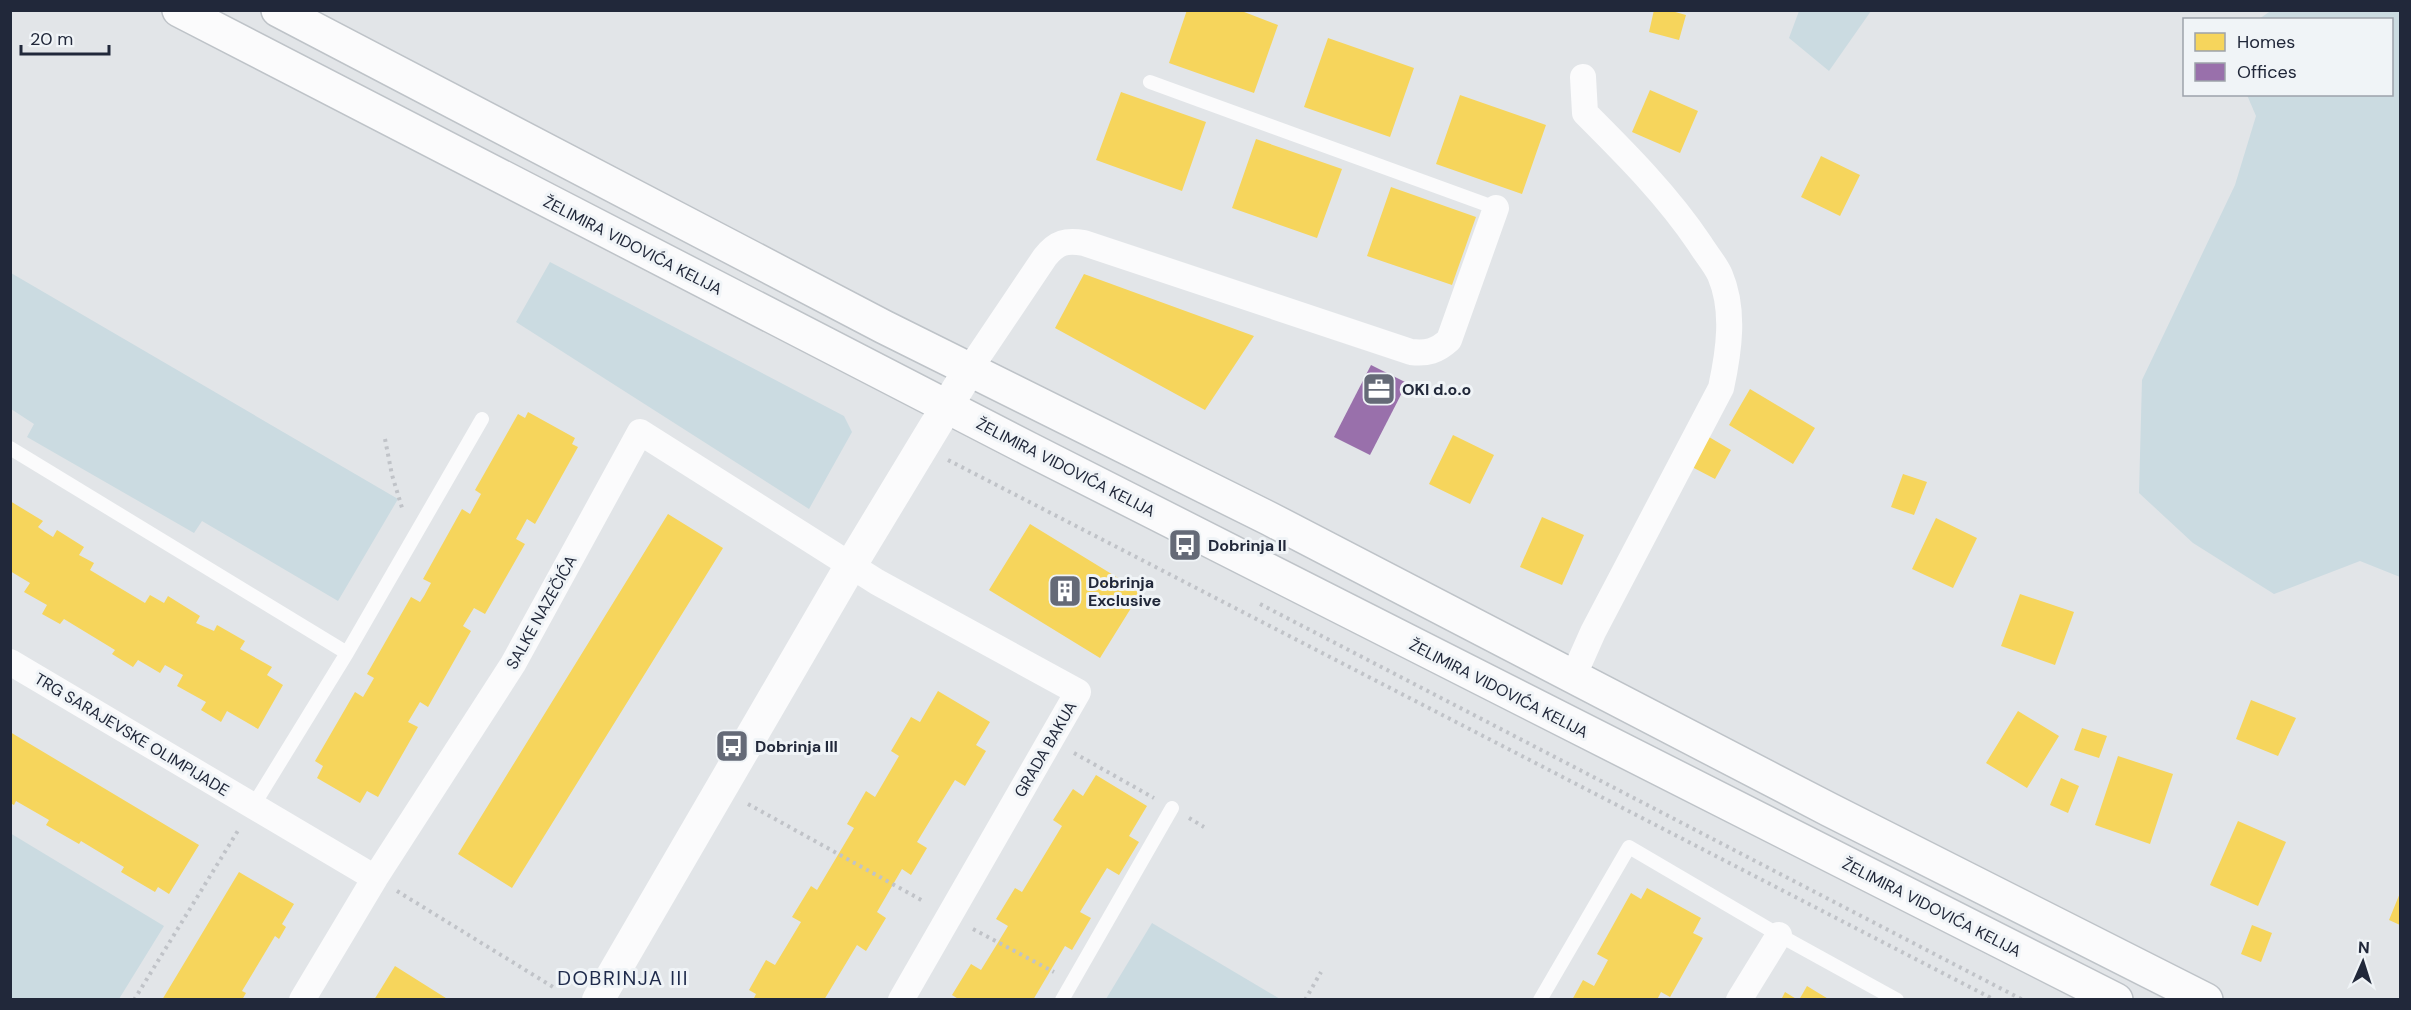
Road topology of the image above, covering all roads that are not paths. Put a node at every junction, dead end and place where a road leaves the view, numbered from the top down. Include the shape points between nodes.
1 (179, 10) edge
2 (278, 10) edge
3 (1582, 77) dead end
4 (1150, 82) dead end
5 (1496, 208) joint
6 (969, 370) junction
7 (947, 407) junction
8 (482, 418) dead end
9 (10, 448) edge
10 (851, 565) junction
11 (347, 653) junction
12 (10, 662) edge
13 (1573, 676) junction
14 (253, 806) junction
15 (1172, 808) road end
16 (375, 878) junction
17 (1779, 935) junction
18 (302, 999) edge
19 (598, 999) edge
20 (901, 999) edge
21 (1062, 999) edge
22 (1540, 999) edge
23 (1739, 999) edge
24 (1897, 999) edge
25 (2116, 999) edge
26 (2206, 999) edge

1 - 7 main road, ŽELIMIRA VIDOVIĆA KELIJA
2 - 6 main road
3 - 13 street via 1585,113 1647,175 1689,228 1720,274 1729,313 1728,355 1721,387
4 - 5 lane
5 - 6 street via 1449,340 1425,354 1068,240 1054,246 1045,257
6 - 7 street
6 - 13 main road via 1270,519
7 - 10 street
7 - 25 main road, ŽELIMIRA VIDOVIĆA KELIJA
8 - 11 lane
9 - 11 lane
10 - 16 street, SALKE NAZEČIĆA via 640,432 513,664
10 - 19 street
10 - 20 street, GRADA BAKUA via 1078,692
11 - 14 lane
12 - 14 street, TRG SARAJEVSKE OLIMPIJADE
13 - 26 main road
14 - 16 street, TRG SARAJEVSKE OLIMPIJADE
15 - 21 lane
16 - 18 street, SALKE NAZEČIĆA
17 - 22 lane via 1629,847
17 - 23 street
17 - 24 lane

